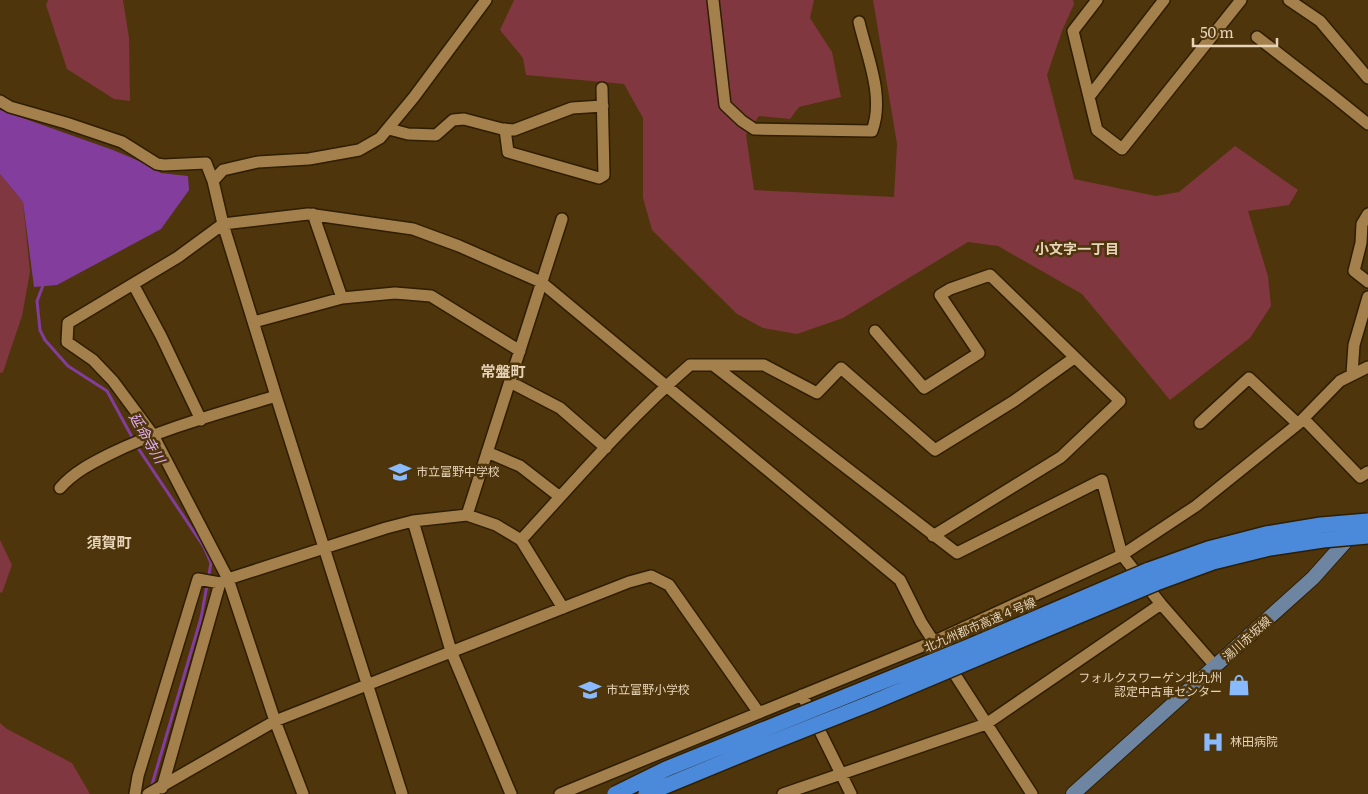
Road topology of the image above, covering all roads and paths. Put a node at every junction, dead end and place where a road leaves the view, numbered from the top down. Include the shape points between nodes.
1 (486, 0) edge
2 (713, 0) edge
3 (1096, 0) edge
4 (1164, 0) edge
5 (1242, 0) edge
6 (1289, 0) edge
7 (859, 22) dead end
8 (1257, 37) dead end
9 (1368, 78) edge
10 (602, 88) dead end
11 (1089, 97) junction
12 (0, 101) edge
13 (603, 106) junction
14 (1368, 124) edge
15 (389, 129) junction
16 (505, 129) junction
17 (213, 181) junction
18 (313, 214) junction
19 (1368, 214) edge
20 (562, 219) dead end
21 (223, 224) junction
22 (541, 282) junction
23 (1368, 282) edge
24 (133, 284) junction
25 (1368, 297) edge
26 (342, 298) junction
27 (254, 322) junction
28 (875, 331) dead end
29 (520, 351) junction
30 (1074, 358) junction
31 (713, 365) junction
32 (1368, 366) edge
33 (1352, 374) junction
34 (510, 382) junction
35 (666, 386) junction
36 (276, 396) junction
37 (201, 420) junction
38 (1200, 422) dead end
39 (1301, 422) junction
40 (153, 435) junction
41 (606, 448) junction
42 (487, 452) junction
43 (1368, 472) edge
44 (60, 488) dead end
45 (560, 497) junction
46 (467, 515) junction
47 (1368, 517) edge
48 (413, 521) junction
49 (1368, 521) edge
50 (933, 536) junction
51 (1368, 536) edge
52 (521, 540) junction
53 (325, 547) junction
54 (1122, 555) junction
55 (224, 581) junction
56 (1160, 604) junction
57 (563, 608) junction
58 (935, 641) junction
59 (451, 651) junction
60 (1216, 667) junction
61 (368, 684) junction
62 (802, 695) junction
63 (759, 713) junction
64 (275, 721) junction
65 (986, 724) junction
66 (641, 760) junction
67 (842, 774) junction
68 (162, 790) edge
69 (1078, 793) edge
70 (135, 794) edge
71 (148, 794) edge
72 (303, 794) edge
73 (402, 794) edge
74 (512, 794) edge
75 (560, 794) edge
76 (616, 794) edge
77 (646, 794) edge
78 (658, 794) edge
79 (783, 794) edge
80 (851, 794) edge
81 (1032, 794) edge

1 - 15 street
2 - 7 street via 725,105 754,129 872,131 877,118 875,86
3 - 11 street via 1073,31
4 - 11 street
5 - 11 street via 1122,149 1097,130
6 - 9 street via 1320,21
8 - 14 street
10 - 13 street
12 - 17 street via 10,107 122,142 156,164 206,163
13 - 16 street via 572,108 514,130
13 - 16 street via 604,174 599,178 508,152
15 - 16 street via 408,134 436,135 453,120 464,119
15 - 17 street via 359,150 309,160 258,162 223,170
17 - 21 street
18 - 21 street
18 - 22 street via 413,229
18 - 26 street
19 - 23 street via 1362,224 1354,271
20 - 22 street
21 - 24 street
21 - 27 street
22 - 29 street
22 - 35 street
24 - 37 street
24 - 40 street via 68,323 67,342 93,360 113,381
25 - 33 street via 1354,345
26 - 27 street
26 - 29 street via 395,293 430,296
27 - 36 street
28 - 30 street via 924,388 980,352 940,295 990,275
29 - 34 street
30 - 31 street via 936,450 841,368 817,393 764,365
30 - 50 street via 1120,401 1061,457
31 - 35 street via 690,366
31 - 50 street
32 - 33 street
33 - 39 street via 1340,381
34 - 41 street via 560,408
34 - 42 street
35 - 41 street
35 - 58 street via 900,580 921,622
36 - 37 street
36 - 53 street
37 - 40 street
38 - 39 street via 1249,378
39 - 43 street via 1360,477
39 - 54 street via 1196,506
40 - 44 street via 87,466
40 - 55 street
41 - 45 street
42 - 45 street via 520,466
42 - 46 street
45 - 52 street
46 - 48 street
46 - 52 street via 496,525
47 - 60 main road, 湯川赤坂線 via 1313,578
48 - 53 street
48 - 59 street
49 - 76 highway, 北九州都市高速４号線, bridge via 1266,534 1208,549 1149,570 666,769
50 - 54 street via 957,553 1102,480
51 - 77 highway, bridge via 1270,548 1213,562
52 - 57 street
53 - 55 street
53 - 61 street
54 - 56 street
54 - 58 street
55 - 64 street
55 - 68 street
55 - 70 street via 198,579
56 - 60 street
56 - 65 street
57 - 59 street
57 - 63 street via 651,576 669,585
58 - 62 street
58 - 65 street
59 - 61 street
59 - 74 street
60 - 69 main road, 湯川赤坂線
61 - 64 street
61 - 73 street
62 - 63 street
62 - 67 street
63 - 66 street
64 - 68 street
64 - 72 street
65 - 67 street
65 - 81 street
66 - 75 street
66 - 78 street
67 - 79 street
67 - 80 street
68 - 71 street

